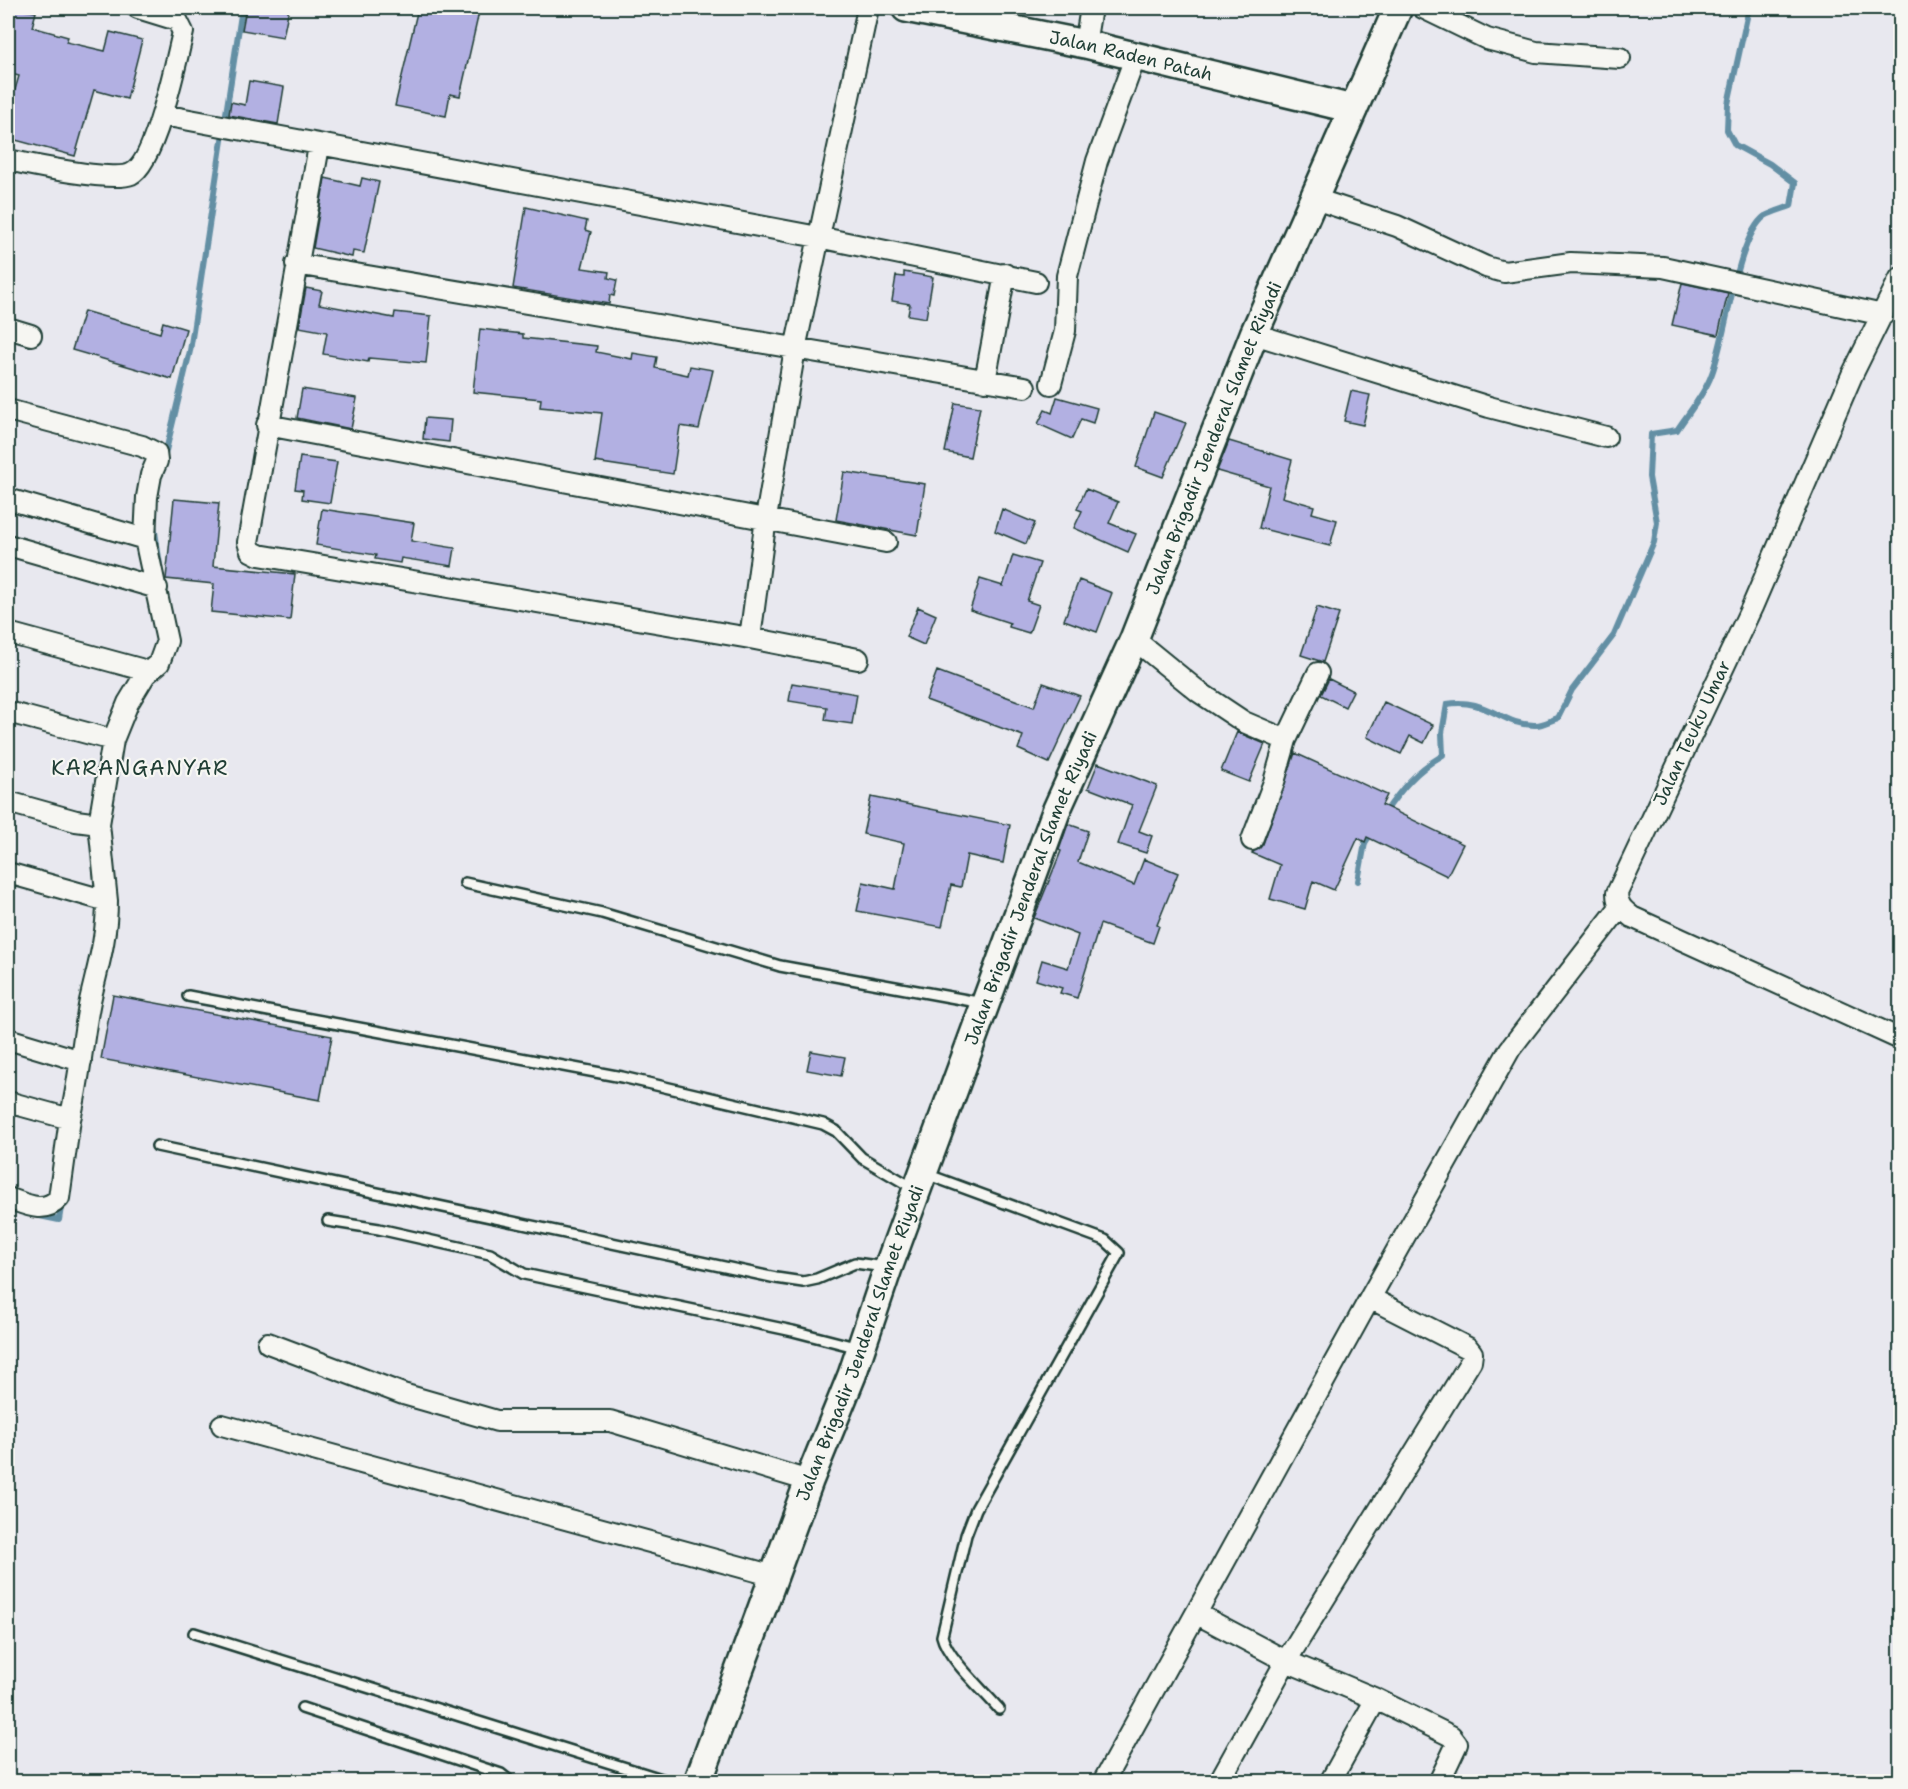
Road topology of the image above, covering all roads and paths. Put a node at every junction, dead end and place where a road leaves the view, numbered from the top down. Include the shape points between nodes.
1 (138, 8) edge
2 (868, 8) edge
3 (906, 8) edge
4 (1091, 8) edge
5 (1398, 8) edge
6 (1423, 8) edge
7 (1085, 44) junction
8 (1135, 58) junction
9 (1620, 58) dead end
10 (1353, 110) junction
11 (163, 115) junction
12 (319, 146) junction
13 (8, 160) edge
14 (1315, 200) junction
15 (818, 237) junction
16 (296, 264) junction
17 (1005, 274) junction
18 (1900, 278) edge
19 (1036, 282) dead end
20 (1883, 315) junction
21 (8, 328) edge
22 (1254, 334) junction
23 (31, 335) dead end
24 (795, 349) junction
25 (985, 381) junction
26 (1051, 384) dead end
27 (1025, 387) dead end
28 (8, 410) edge
29 (267, 424) junction
30 (1606, 437) dead end
31 (8, 499) edge
32 (766, 518) junction
33 (145, 539) junction
34 (886, 542) dead end
35 (8, 545) edge
36 (157, 588) junction
37 (8, 633) edge
38 (750, 638) junction
39 (1134, 639) junction
40 (858, 659) dead end
41 (1318, 673) dead end
42 (145, 675) junction
43 (8, 711) edge
44 (113, 740) junction
45 (1286, 740) junction
46 (8, 802) edge
47 (99, 824) junction
48 (1252, 840) dead end
49 (8, 873) edge
50 (465, 883) dead end
51 (107, 901) junction
52 (1620, 907) junction
53 (188, 996) dead end
54 (983, 1003) junction
55 (8, 1039) edge
56 (1900, 1039) edge
57 (81, 1061) junction
58 (8, 1102) edge
59 (70, 1119) junction
60 (157, 1146) dead end
61 (920, 1181) junction
62 (8, 1198) edge
63 (328, 1221) dead end
64 (888, 1268) junction
65 (1370, 1298) junction
66 (268, 1343) dead end
67 (861, 1349) junction
68 (222, 1425) dead end
69 (809, 1481) junction
70 (774, 1576) junction
71 (1197, 1614) junction
72 (194, 1633) dead end
73 (1286, 1661) junction
74 (1376, 1699) junction
75 (302, 1708) dead end
76 (999, 1709) dead end
77 (511, 1782) edge
78 (671, 1782) edge
79 (698, 1782) edge
80 (1103, 1782) edge
81 (1219, 1782) edge
82 (1330, 1782) edge
83 (1439, 1782) edge

1 - 11 street via 177,20 183,32
2 - 15 street
3 - 7 main road, Jalan Raden Patah
4 - 7 street
5 - 10 main road, Jalan Brigadir Jenderal Slamet Riyadi
6 - 9 street via 1487,39 1536,52
7 - 8 main road, Jalan Raden Patah
8 - 10 main road, Jalan Raden Patah
8 - 26 street via 1097,161 1068,276 1065,331
10 - 14 main road, Jalan Brigadir Jenderal Slamet Riyadi
11 - 12 street
11 - 13 street via 140,166 133,173 112,177
12 - 15 street
12 - 16 street
14 - 20 street via 1397,226 1504,272 1570,263 1663,267
14 - 22 main road, Jalan Brigadir Jenderal Slamet Riyadi
15 - 17 street
15 - 24 street
16 - 24 street
16 - 29 street
17 - 19 street
17 - 25 street
18 - 20 street, Jalan Teuku Umar
20 - 52 street, Jalan Teuku Umar via 1852,375 1752,607 1617,893
21 - 23 street
22 - 30 street via 1489,406
22 - 39 main road, Jalan Brigadir Jenderal Slamet Riyadi
24 - 25 street
24 - 32 street
25 - 27 street
28 - 33 street via 152,449 158,460 147,497
29 - 32 street
29 - 38 street via 248,542 255,554
31 - 33 street
32 - 34 street
32 - 38 street
33 - 36 street
35 - 36 street
36 - 42 street via 166,641 159,663
37 - 42 street via 141,669
38 - 40 street
39 - 45 street via 1199,692 1244,722
39 - 54 main road, Jalan Brigadir Jenderal Slamet Riyadi via 1057,809
41 - 45 street
42 - 44 street
43 - 44 street
44 - 47 street
45 - 48 street
46 - 47 street
47 - 51 street
49 - 51 street
50 - 54 lane via 602,913 780,966
51 - 57 street via 104,950 90,1000
52 - 56 street via 1632,917
52 - 65 street via 1509,1049
53 - 61 lane via 622,1077 823,1124 836,1131 862,1158
54 - 61 main road, Jalan Brigadir Jenderal Slamet Riyadi
55 - 57 street
57 - 59 street
58 - 59 street
59 - 62 street via 59,1198 46,1207 34,1208
60 - 64 lane via 776,1278 803,1282 855,1263
61 - 64 main road, Jalan Brigadir Jenderal Slamet Riyadi
61 - 76 lane via 1105,1240 1119,1253 976,1509 966,1535 942,1636 955,1658
63 - 67 lane via 490,1254 524,1274 747,1320
64 - 67 main road, Jalan Brigadir Jenderal Slamet Riyadi
65 - 71 street
65 - 73 street via 1468,1348 1471,1361
66 - 69 street via 403,1394 497,1421 610,1421
67 - 69 main road, Jalan Brigadir Jenderal Slamet Riyadi
68 - 70 street
69 - 70 main road, Jalan Brigadir Jenderal Slamet Riyadi
70 - 79 main road, Jalan Brigadir Jenderal Slamet Riyadi
71 - 73 street
71 - 80 street
72 - 78 lane
73 - 74 street
73 - 81 street
74 - 82 street
74 - 83 street via 1451,1736 1457,1744
75 - 77 lane via 501,1774

